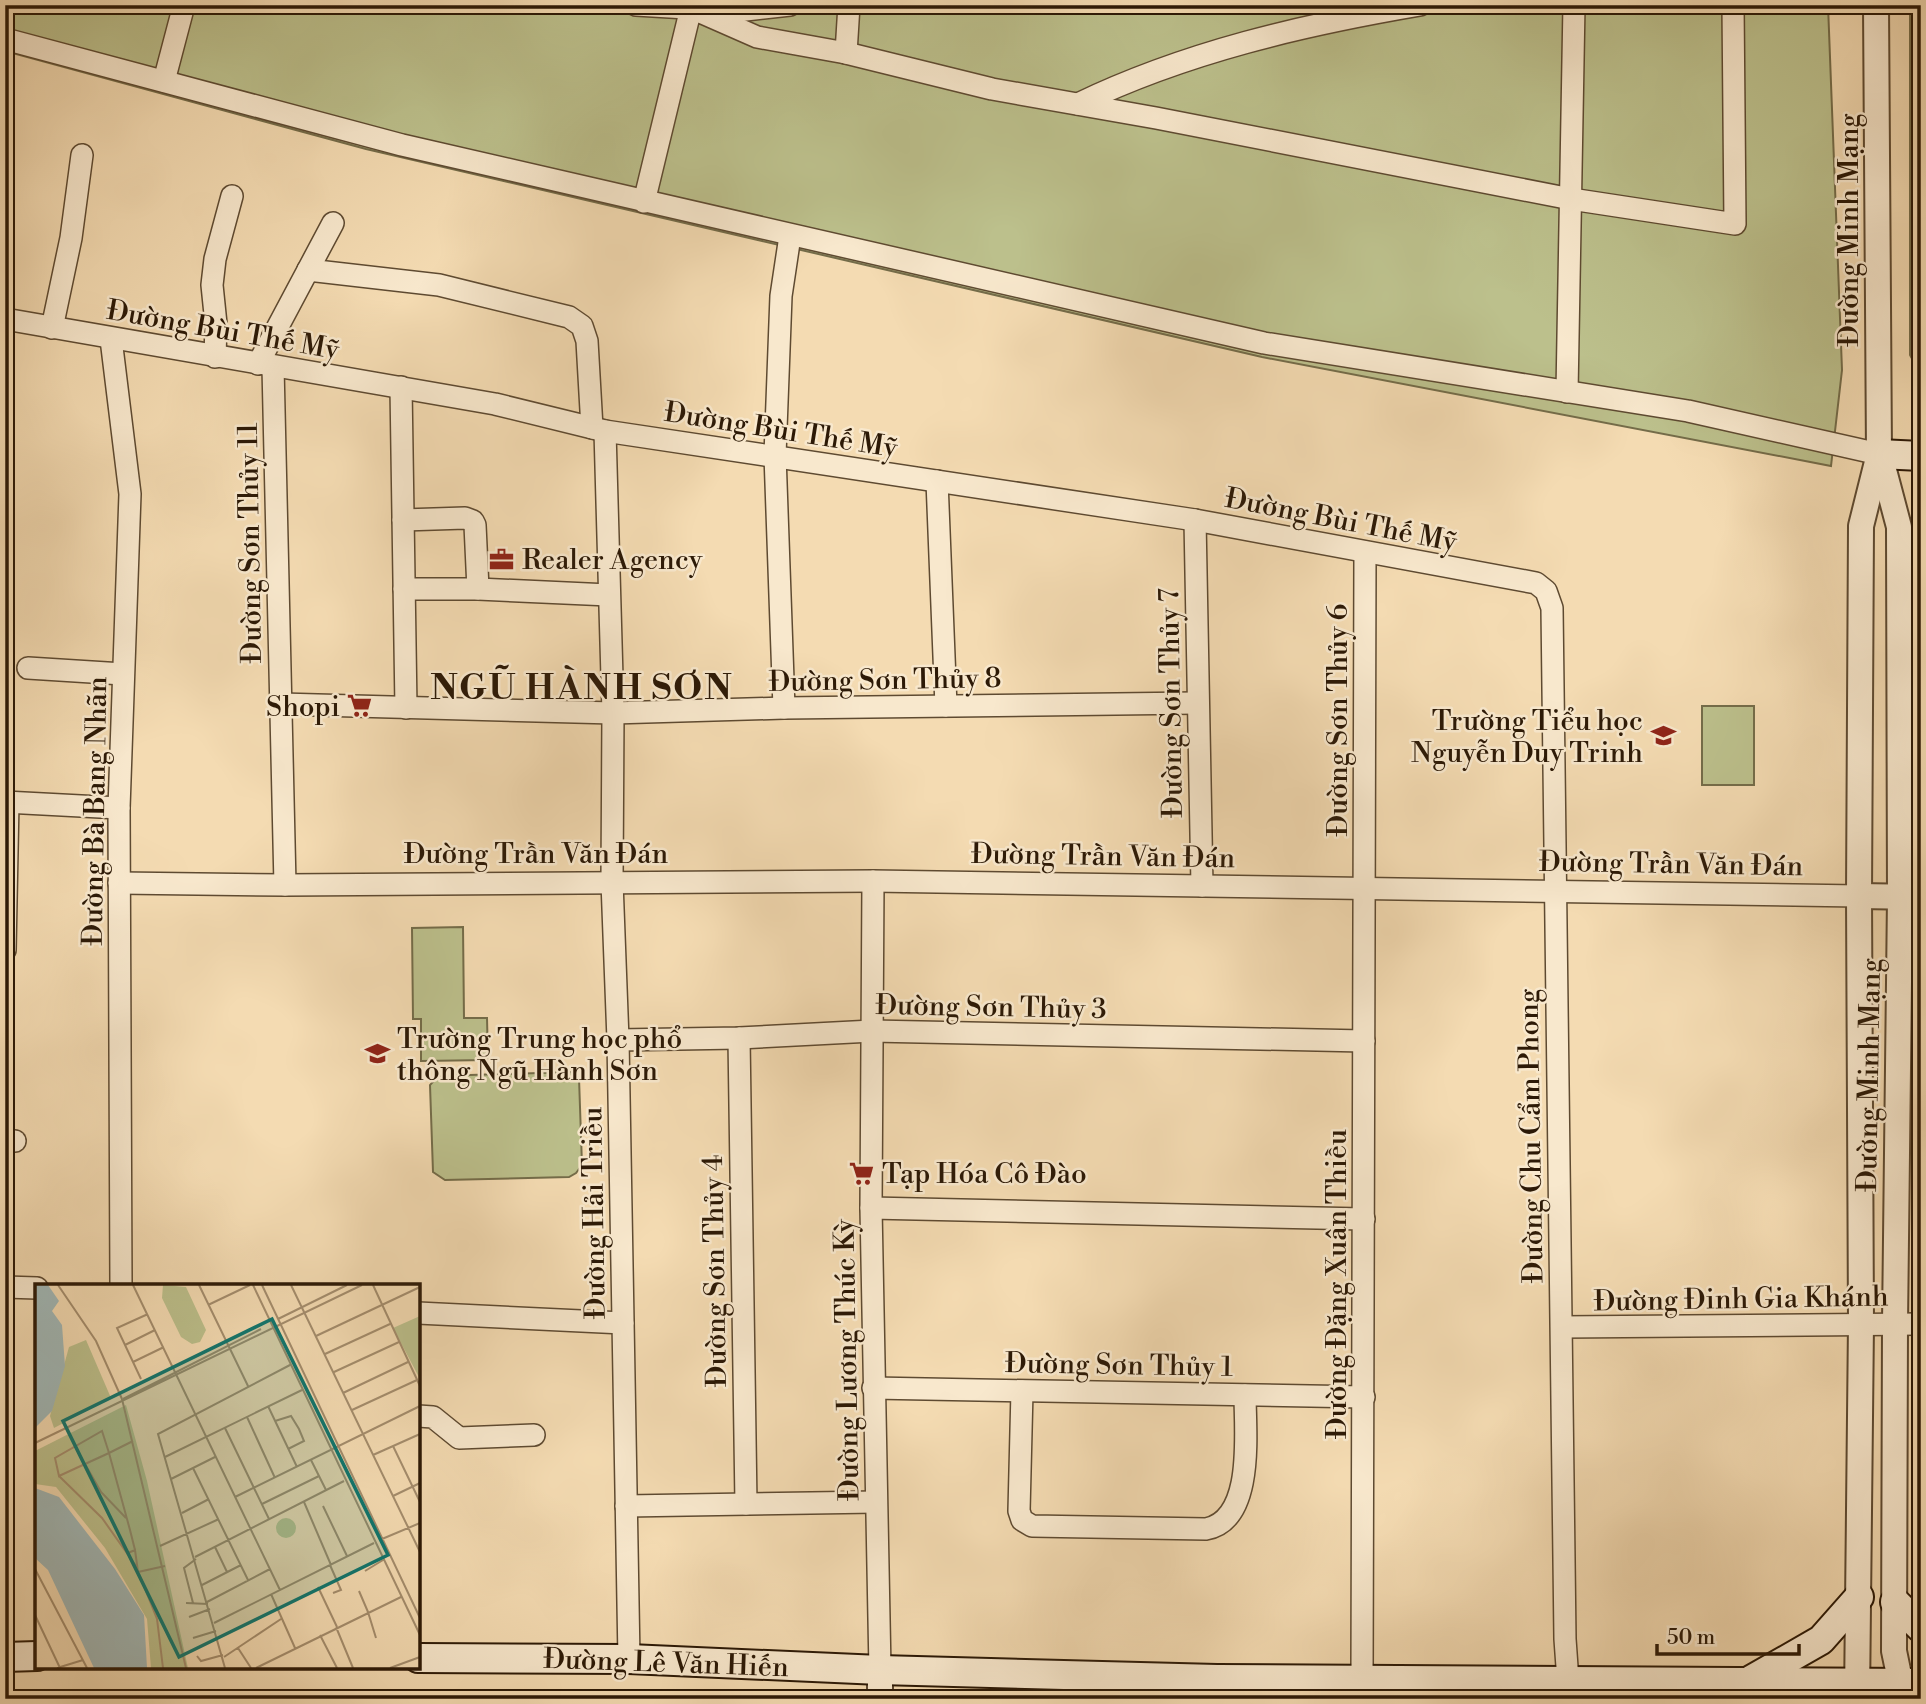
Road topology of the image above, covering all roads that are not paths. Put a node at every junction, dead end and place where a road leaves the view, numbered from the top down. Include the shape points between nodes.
1 (184, 5) edge
2 (636, 5) edge
3 (790, 5) edge
4 (849, 5) edge
5 (1420, 5) edge
6 (1574, 5) edge
7 (1733, 5) edge
8 (1876, 5) edge
9 (691, 8) junction
10 (5, 39) edge
11 (846, 53) junction
12 (164, 81) junction
13 (1078, 104) junction
14 (82, 155) dead end
15 (232, 196) dead end
16 (1571, 199) junction
17 (644, 202) junction
18 (333, 223) dead end
19 (790, 236) junction
20 (308, 270) junction
21 (5, 319) edge
22 (52, 328) junction
23 (111, 339) junction
24 (215, 356) junction
25 (266, 365) junction
26 (401, 387) junction
27 (1567, 391) junction
28 (598, 429) junction
29 (1880, 454) junction
30 (775, 455) junction
31 (1921, 456) edge
32 (937, 481) junction
33 (403, 520) junction
34 (1195, 520) junction
35 (1365, 552) junction
36 (404, 589) junction
37 (478, 589) junction
38 (1546, 591) joint
39 (609, 595) junction
40 (28, 668) dead end
41 (123, 674) junction
42 (281, 704) junction
43 (1196, 704) junction
44 (946, 706) junction
45 (406, 708) junction
46 (785, 708) junction
47 (613, 713) junction
48 (7, 802) edge
49 (119, 808) junction
50 (873, 881) junction
51 (612, 882) junction
52 (119, 883) junction
53 (285, 885) junction
54 (1202, 886) junction
55 (1365, 888) junction
56 (1554, 890) junction
57 (1859, 896) junction
58 (1910, 897) edge
59 (5, 950) edge
60 (872, 1031) junction
61 (739, 1038) junction
62 (618, 1040) junction
63 (1364, 1041) junction
64 (871, 1208) junction
65 (1364, 1219) junction
66 (121, 1284) edge
67 (5, 1287) edge
68 (35, 1288) edge
69 (420, 1313) edge
70 (623, 1323) junction
71 (1861, 1324) junction
72 (1895, 1324) junction
73 (1921, 1324) edge
74 (1562, 1328) junction
75 (873, 1388) junction
76 (1022, 1391) junction
77 (1245, 1395) junction
78 (1364, 1396) junction
79 (420, 1416) edge
80 (534, 1435) dead end
81 (876, 1502) junction
82 (746, 1504) junction
83 (626, 1506) junction
84 (1859, 1597) junction
85 (1895, 1602) junction
86 (1921, 1628) edge
87 (5, 1657) edge
88 (35, 1657) edge
89 (420, 1658) edge
90 (629, 1659) junction
91 (880, 1670) junction
92 (1362, 1680) junction
93 (1568, 1681) junction
94 (1750, 1681) junction
95 (1908, 1688) edge
96 (1857, 1691) edge
97 (880, 1699) edge

1 - 12 street
2 - 9 street
3 - 9 street via 737,11
4 - 11 street
5 - 13 street via 1339,19 1218,50
6 - 16 street
7 - 16 street via 1735,224
8 - 29 street, Đường Minh Mạng
9 - 11 street via 757,37
9 - 17 street
10 - 12 street
11 - 13 street via 992,89
12 - 17 street via 402,145
13 - 16 street
14 - 22 street
15 - 24 street via 212,285
16 - 27 street
17 - 19 street
18 - 20 street
19 - 27 street via 1264,343
19 - 30 street via 780,296
20 - 25 street
20 - 28 street, Đường Hải Triều via 439,285 569,317 582,326 587,341
21 - 22 street, Đường Bùi Thế Mỹ
22 - 23 street, Đường Bùi Thế Mỹ
23 - 24 street, Đường Bùi Thế Mỹ
23 - 41 street, Đường Bà Bang Nhãn via 130,494
24 - 25 street, Đường Bùi Thế Mỹ
25 - 26 street, Đường Bùi Thế Mỹ
25 - 42 street, Đường Sơn Thủy 11
26 - 28 street, Đường Bùi Thế Mỹ
26 - 33 street
27 - 29 street via 1688,411
28 - 30 street, Đường Bùi Thế Mỹ
28 - 39 street, Đường Hải Triều
29 - 31 main road
29 - 57 street, Đường Minh Mạng via 1861,526
29 - 58 street, Đường Minh Mạng via 1899,527
30 - 32 street, Đường Bùi Thế Mỹ
30 - 46 street
32 - 34 street, Đường Bùi Thế Mỹ
32 - 44 street
33 - 36 street
33 - 37 street via 465,518 473,522
34 - 35 street, Đường Bùi Thế Mỹ
34 - 43 street, Đường Sơn Thủy 7
35 - 38 street, Đường Bùi Thế Mỹ via 1536,583
35 - 55 street, Đường Sơn Thủy 6
36 - 37 street
36 - 45 street
37 - 39 street
38 - 56 street, Đường Chu Cẩm Phong via 1552,608
39 - 47 street, Đường Hải Triều
40 - 41 street
41 - 49 street, Đường Bà Bang Nhãn
42 - 45 street, Đường Sơn Thủy 8
42 - 53 street, Đường Sơn Thủy 11
43 - 44 street, Đường Sơn Thủy 8
43 - 54 street, Đường Sơn Thủy 7
44 - 46 street, Đường Sơn Thủy 8
45 - 47 street, Đường Sơn Thủy 8
46 - 47 street, Đường Sơn Thủy 8
47 - 51 street, Đường Hải Triều
48 - 49 street
48 - 59 street
49 - 52 street, Đường Bà Bang Nhãn
50 - 51 street, Đường Trần Văn Đán
50 - 54 street, Đường Trần Văn Đán
50 - 60 street, Đường Lương Thúc Kỳ
51 - 53 street, Đường Trần Văn Đán
51 - 62 street, Đường Hải Triều
52 - 53 street, Đường Trần Văn Đán
52 - 66 street, Đường Bà Bang Nhãn
54 - 55 street, Đường Trần Văn Đán
55 - 56 street, Đường Trần Văn Đán
55 - 63 street, Đường Đặng Xuân Thiều
56 - 57 street, Đường Trần Văn Đán
56 - 74 street, Đường Chu Cẩm Phong
57 - 58 street, Đường Trần Văn Đán
57 - 71 street, Đường Minh Mạng
58 - 72 street, Đường Minh Mạng
60 - 61 street, Đường Sơn Thủy 3
60 - 63 street, Đường Sơn Thủy 3
60 - 64 street, Đường Lương Thúc Kỳ
61 - 62 street, Đường Sơn Thủy 3
61 - 82 street, Đường Sơn Thủy 4
62 - 70 street, Đường Hải Triều
63 - 65 street, Đường Đặng Xuân Thiều
64 - 65 street
64 - 75 street, Đường Lương Thúc Kỳ
65 - 78 street, Đường Đặng Xuân Thiều
67 - 68 street
69 - 70 street
70 - 83 street, Đường Hải Triều
71 - 72 street, Đường Đinh Gia Khánh
71 - 74 street, Đường Đinh Gia Khánh
71 - 84 street, Đường Minh Mạng
72 - 73 street, Đường Đinh Gia Khánh
72 - 85 street, Đường Minh Mạng
74 - 93 street, Đường Chu Cẩm Phong
75 - 76 street, Đường Sơn Thủy 1
75 - 81 street, Đường Lương Thúc Kỳ
76 - 77 street, Đường Sơn Thủy 1
76 - 77 street via 1019,1511 1023,1520 1032,1526 1113,1528 1206,1529 1216,1527 1228,1515 1243,1482
77 - 78 street, Đường Sơn Thủy 1
78 - 92 street, Đường Đặng Xuân Thiều
79 - 80 street via 433,1416 459,1438
81 - 82 street
81 - 91 street, Đường Lương Thúc Kỳ
82 - 83 street
83 - 90 street, Đường Hải Triều
84 - 94 main road via 1821,1640
84 - 96 street, Đường Minh Mạng
85 - 86 main road
85 - 95 street, Đường Minh Mạng via 1894,1651
87 - 88 main road
89 - 90 main road, Đường Lê Văn Hiến
90 - 91 main road, Đường Lê Văn Hiến
91 - 92 main road, Đường Lê Văn Hiến
91 - 97 street
92 - 93 main road, Đường Lê Văn Hiến
93 - 94 main road, Đường Lê Văn Hiến
94 - 96 main road, Đường Lê Văn Hiến
95 - 96 main road, Đường Lê Văn Hiến

